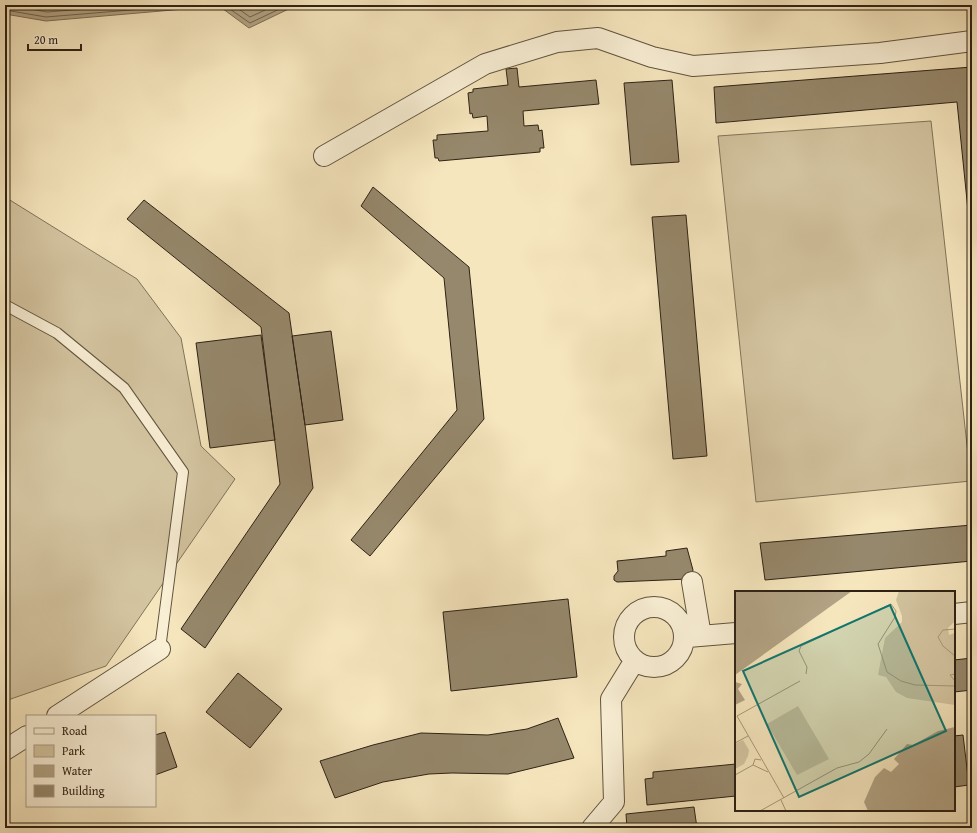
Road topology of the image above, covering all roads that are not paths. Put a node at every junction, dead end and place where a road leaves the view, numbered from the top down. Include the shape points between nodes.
1 (972, 41) edge
2 (324, 156) dead end
3 (5, 305) edge
4 (692, 582) dead end
5 (972, 612) edge
6 (955, 614) edge
7 (735, 633) edge
8 (693, 637) junction
9 (160, 649) joint
10 (635, 660) junction
11 (59, 715) edge
12 (26, 737) edge
13 (5, 750) edge
14 (592, 828) edge

1 - 2 street via 880,53 692,66 652,57 598,38 557,42 485,64
3 - 9 lane via 57,333 124,388 183,472
4 - 8 street
5 - 6 street
7 - 8 street
8 - 10 street via 670,662 661,666 642,665
8 - 10 street via 672,612 663,607 642,608 627,621 624,631 623,642 627,652
9 - 11 street
10 - 14 street via 611,699 614,802
12 - 13 street

